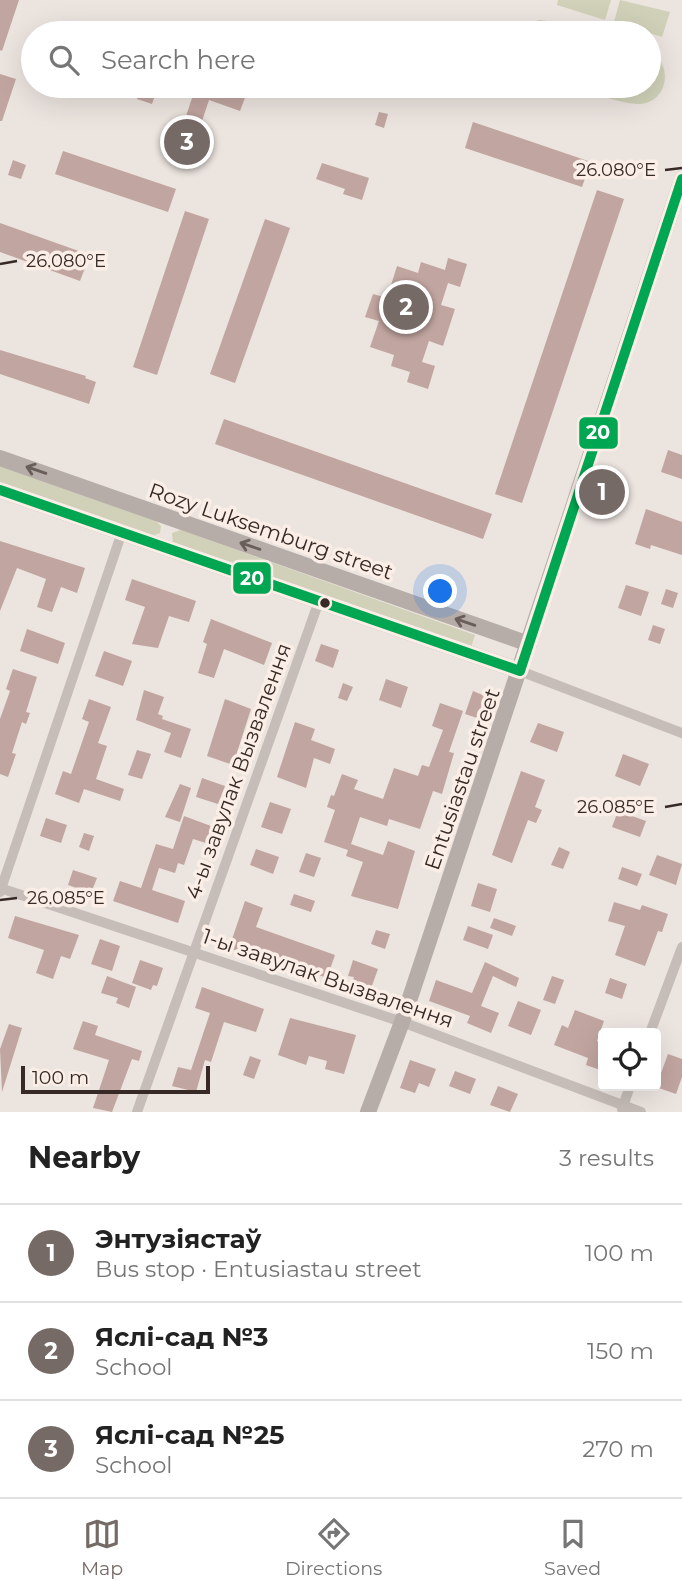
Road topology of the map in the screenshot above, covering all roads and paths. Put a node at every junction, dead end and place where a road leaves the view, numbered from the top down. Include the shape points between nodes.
1 (682, 178) edge
2 (0, 458) edge
3 (0, 490) edge
4 (122, 533) junction
5 (319, 601) junction
6 (529, 645) junction
7 (520, 671) junction
8 (682, 733) edge
9 (0, 890) edge
10 (682, 947) edge
11 (193, 951) junction
12 (402, 1023) junction
13 (652, 1028) edge
14 (628, 1091) edge
15 (622, 1109) edge
16 (137, 1112) edge
17 (368, 1112) edge
18 (641, 1112) edge

1 - 6 main road, Entusiastau street
6 -> 2 main road, Rozy Luksemburg street
3 - 4 main road
4 - 5 main road
4 - 9 street
5 - 7 main road
5 - 11 street, 4-ы завулак Вызвалення
6 - 7 main road, Entusiastau street
7 - 8 street
7 - 12 main road, Entusiastau street
9 - 11 street, 1-ы завулак Вызвалення
10 - 13 street
11 - 12 street, 1-ы завулак Вызвалення
11 - 16 street, 4-ы завулак Вызвалення
12 - 15 street, 1-ы завулак Вызвалення
12 - 17 main road, Entusiastau street
14 - 15 street
15 - 18 street, 1-ы завулак Вызвалення

